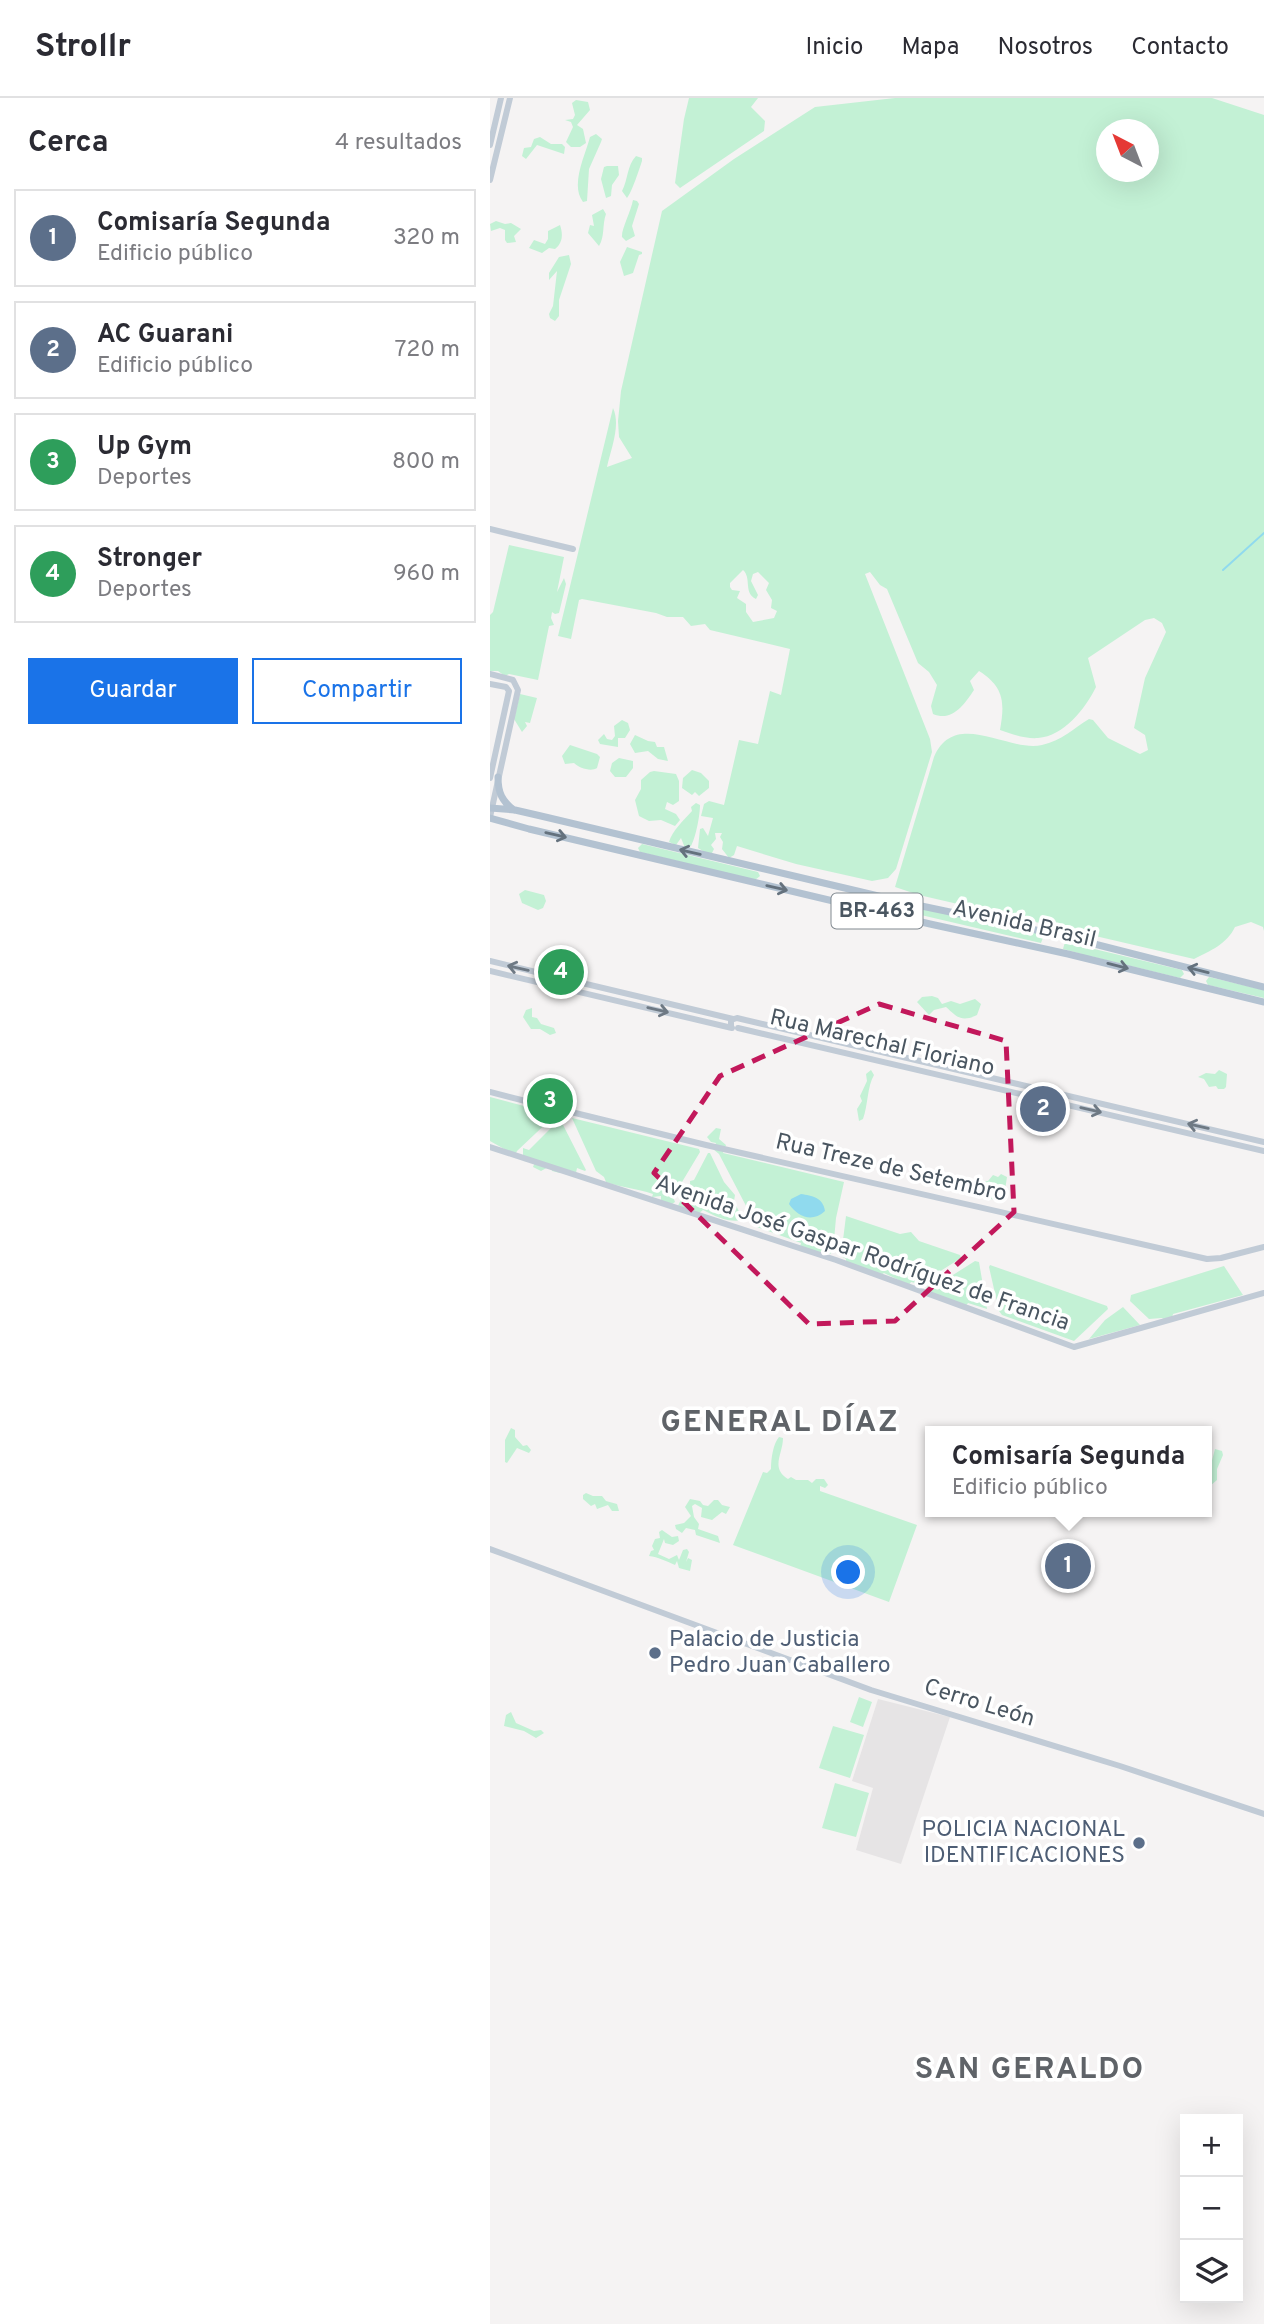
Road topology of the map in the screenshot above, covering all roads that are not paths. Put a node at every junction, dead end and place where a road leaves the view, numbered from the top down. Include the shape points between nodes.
1 (501, 98) edge
2 (510, 98) edge
3 (490, 145) edge
4 (490, 180) edge
5 (490, 529) edge
6 (573, 549) dead end
7 (490, 674) edge
8 (490, 684) edge
9 (494, 778) edge
10 (514, 810) junction
11 (490, 813) edge
12 (490, 961) edge
13 (490, 971) edge
14 (549, 975) junction
15 (547, 984) junction
16 (1264, 986) edge
17 (1264, 1002) edge
18 (736, 1019) junction
19 (767, 1026) junction
20 (735, 1028) junction
21 (765, 1035) junction
22 (921, 1062) junction
23 (919, 1071) junction
24 (490, 1092) edge
25 (1114, 1107) junction
26 (1112, 1115) junction
27 (490, 1147) edge
28 (1264, 1147) edge
29 (1264, 1247) edge
30 (1264, 1293) edge
31 (490, 1549) edge
32 (1264, 1814) edge

1 - 3 main road
2 - 4 main road
5 - 6 main road
7 - 9 main road via 513,680 518,690
8 - 9 main road via 509,691
9 - 10 main road via 499,794
9 - 11 main road
10 - 11 main road, Avenida Brasil / BR-463
16 -> 10 main road, Avenida Brasil / BR-463
11 -> 17 main road, Avenida Brasil / BR-463 via 529,829
14 -> 12 main road, Rua Marechal Floriano
13 - 15 main road, Rua Marechal Floriano
14 - 15 main road
14 - 18 main road, Rua Marechal Floriano
15 -> 20 main road, Rua Marechal Floriano
18 - 19 main road, Rua Marechal Floriano
18 - 20 main road, Rua Marechal Floriano via 741,1025
19 - 21 main road
19 - 22 main road, Rua Marechal Floriano
20 - 21 main road, Rua Marechal Floriano
21 - 23 main road, Rua Marechal Floriano
22 - 23 main road
22 - 25 main road, Rua Marechal Floriano
23 -> 26 main road, Rua Marechal Floriano
24 - 29 main road, Rua Treze de Setembro via 1207,1259
25 - 26 main road
28 -> 25 main road, Rua Marechal Floriano
26 - 28 main road, Rua Marechal Floriano
27 - 30 main road, Avenida José Gaspar Rodríguez de Francia via 836,1260 1074,1347
31 - 32 main road, Cerro León via 871,1690

